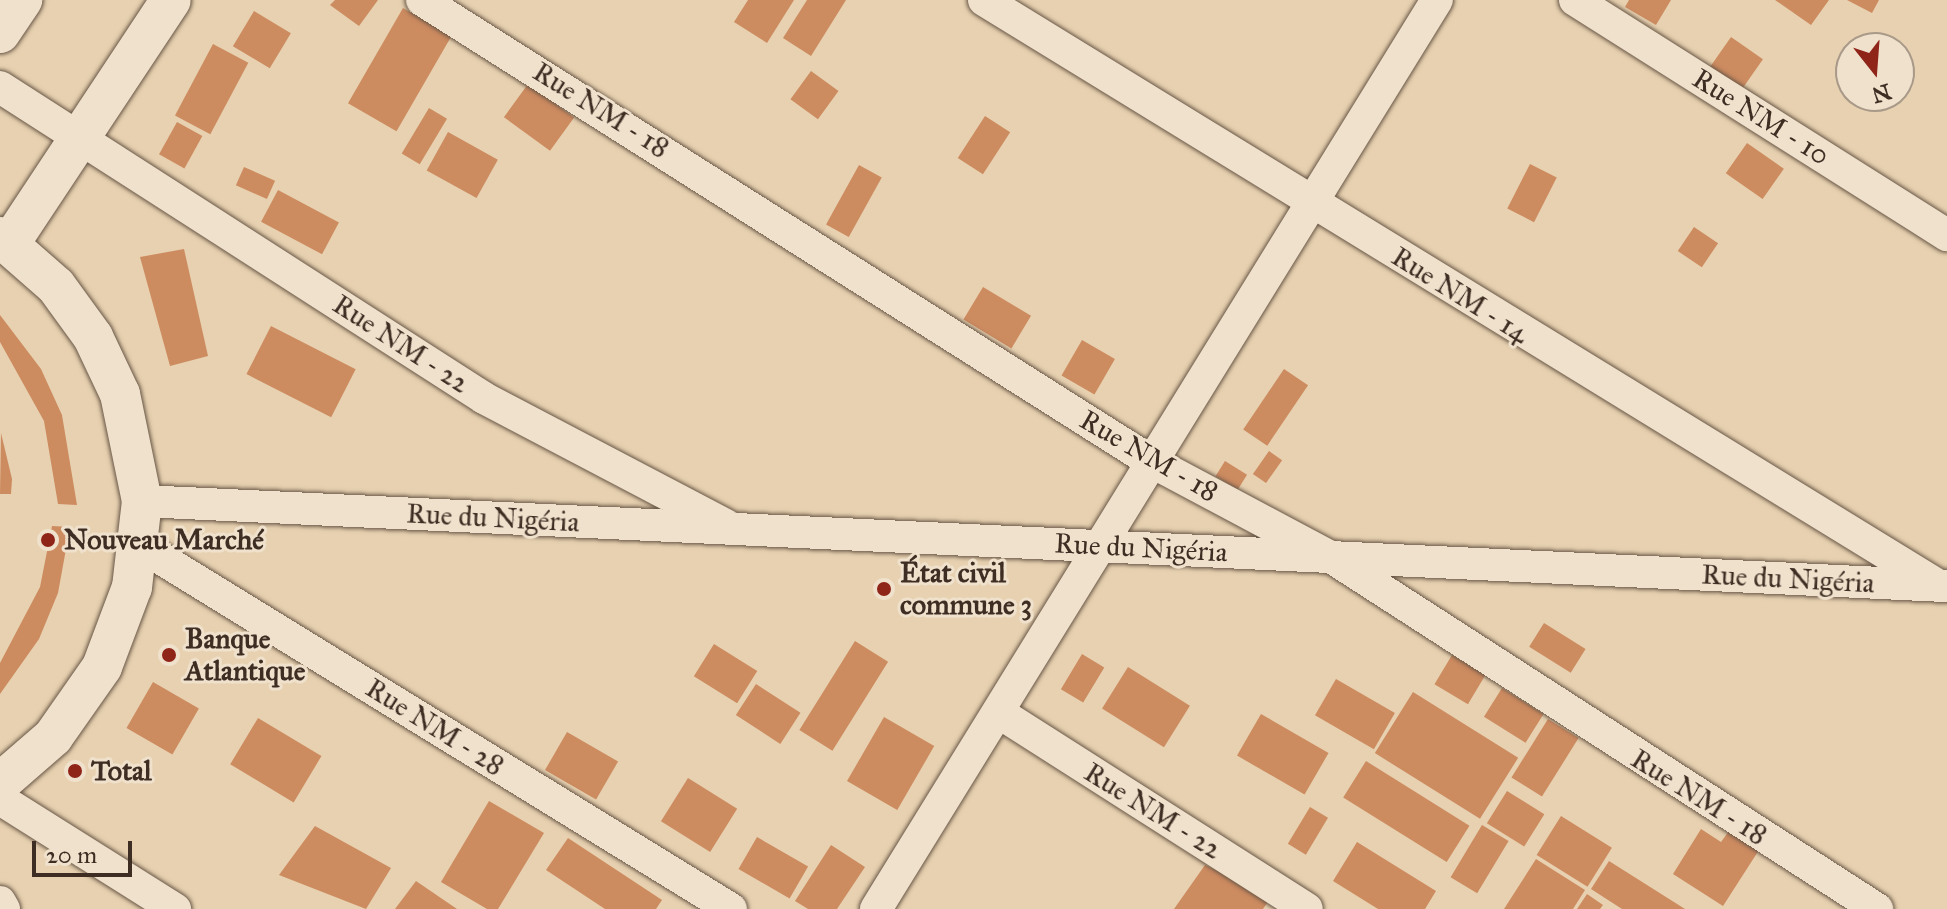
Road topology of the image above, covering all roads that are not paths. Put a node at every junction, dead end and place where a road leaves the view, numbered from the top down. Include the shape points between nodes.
1 (22, 0) edge
2 (171, 0) edge
3 (422, 0) edge
4 (984, 0) edge
5 (1437, 0) edge
6 (1575, 0) edge
7 (0, 33) edge
8 (0, 87) edge
9 (80, 137) junction
10 (1312, 203) junction
11 (1947, 235) edge
12 (5, 240) edge
13 (1152, 462) junction
14 (142, 501) junction
15 (734, 529) junction
16 (139, 545) junction
17 (1098, 547) junction
18 (1331, 557) junction
19 (1943, 586) edge
20 (998, 712) junction
21 (0, 783) edge
22 (0, 799) edge
23 (0, 902) edge
24 (4, 909) edge
25 (175, 909) edge
26 (731, 909) edge
27 (876, 909) edge
28 (1307, 909) edge
29 (1877, 909) edge

1 - 7 street
2 - 9 street
3 - 13 street, Rue NM - 18
4 - 10 street, Rue NM - 14
5 - 10 street
6 - 11 street, Rue NM - 10
8 - 9 street, Rue NM - 22
9 - 12 street
9 - 15 street, Rue NM - 22 via 484,398
10 - 13 street
10 - 19 street, Rue NM - 14
12 - 14 street via 56,286 93,337 120,394
13 - 17 street
13 - 18 street, Rue NM - 18
14 - 15 street, Rue du Nigéria
14 - 16 street
15 - 17 street, Rue du Nigéria
16 - 21 street via 119,628 102,667 53,737
16 - 26 street, Rue NM - 28
17 - 18 street, Rue du Nigéria
17 - 20 street
18 - 19 street, Rue du Nigéria
18 - 29 street, Rue NM - 18
20 - 27 street
20 - 28 street, Rue NM - 22
22 - 25 street
23 - 24 street

